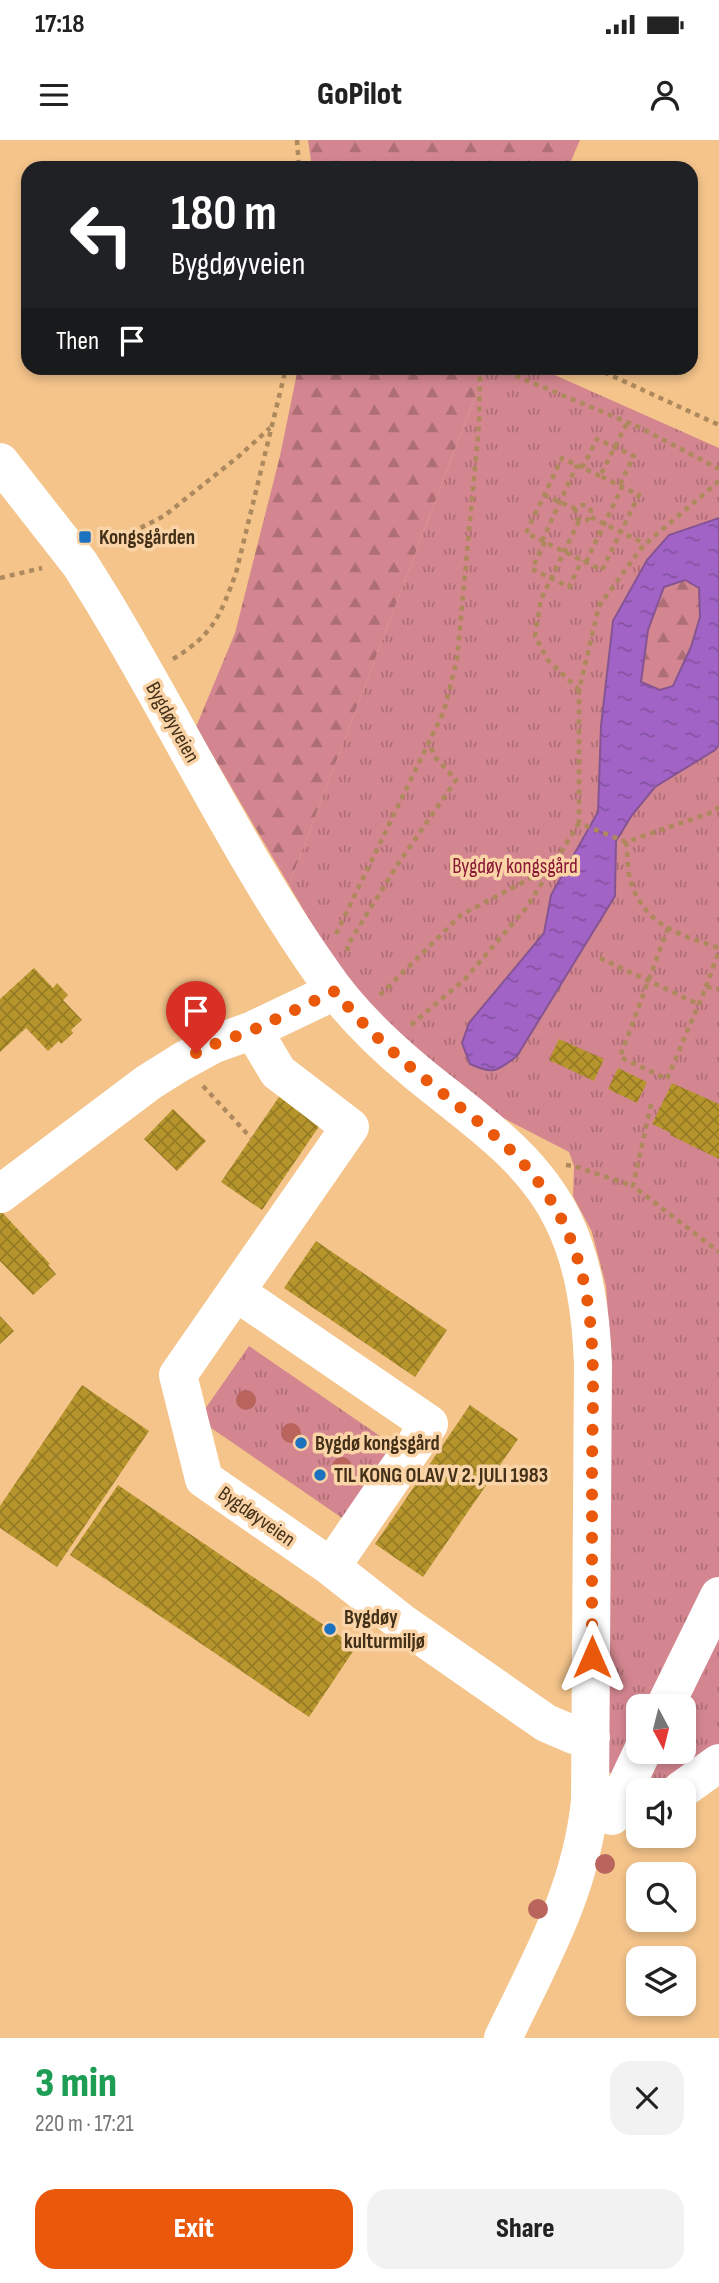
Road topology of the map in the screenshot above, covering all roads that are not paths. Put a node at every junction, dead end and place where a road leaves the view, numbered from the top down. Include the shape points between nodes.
1 (0, 462) edge
2 (344, 976) junction
3 (253, 1030) junction
4 (0, 1194) edge
5 (236, 1292) junction
6 (331, 1567) junction
7 (719, 1596) edge
8 (671, 1694) edge
9 (592, 1737) junction
10 (719, 1763) edge
11 (636, 1764) edge
12 (696, 1779) edge
13 (613, 1814) edge
14 (503, 2038) edge

1 - 2 street, Bygdøyveien via 80,564 248,854
2 - 3 street
2 - 9 street, Bygdøyveien via 358,1020 520,1159 552,1199 583,1274 593,1364
3 - 4 street via 212,1045 149,1082
3 - 5 street, Bygdøyveien via 278,1072 350,1128
5 - 6 street, Bygdøyveien via 178,1376 204,1479
5 - 6 street via 429,1424
6 - 9 street, Bygdøyveien via 546,1723
7 - 8 street
9 - 13 street, Bygdøyveien
10 - 12 street
11 - 13 street
13 - 14 street, Bygdøyveien

